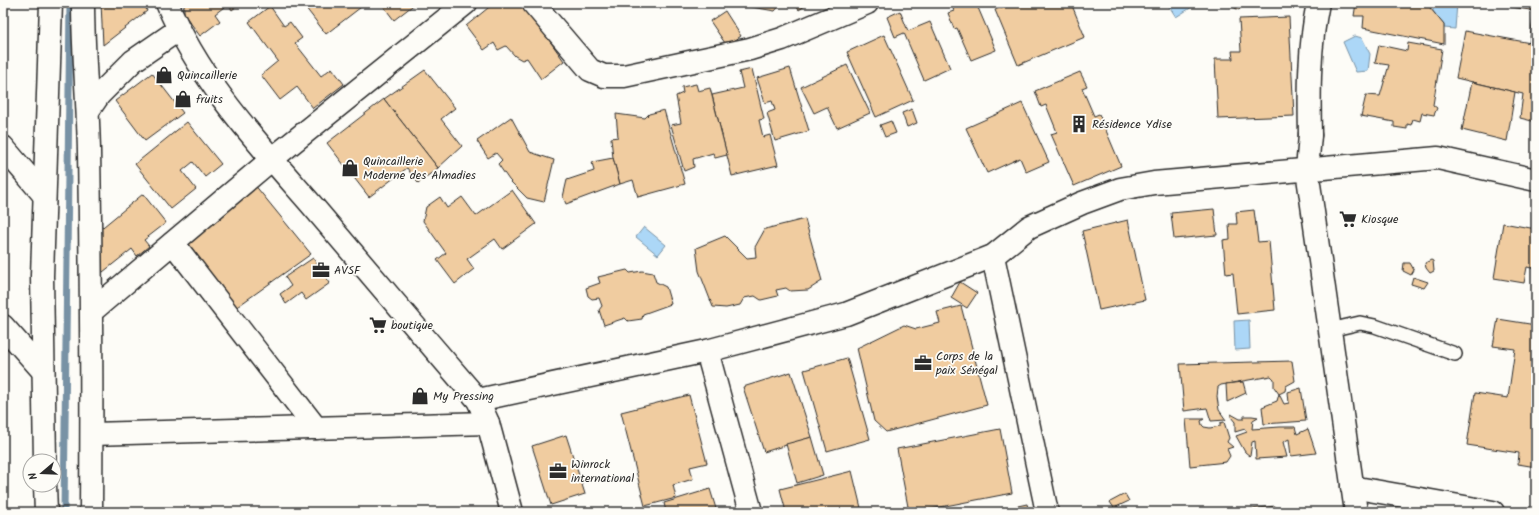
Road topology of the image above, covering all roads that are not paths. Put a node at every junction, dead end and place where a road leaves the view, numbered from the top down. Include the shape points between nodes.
1 (51, 3) edge
2 (83, 3) edge
3 (167, 3) edge
4 (466, 3) edge
5 (533, 3) edge
6 (867, 3) edge
7 (1318, 3) edge
8 (178, 30) junction
9 (88, 111) junction
10 (3, 147) edge
11 (272, 159) junction
12 (1307, 170) junction
13 (1536, 180) edge
14 (44, 195) junction
15 (173, 243) junction
16 (993, 256) junction
17 (92, 311) junction
18 (3, 326) edge
19 (1330, 330) junction
20 (707, 351) junction
21 (1455, 354) dead end
22 (43, 371) junction
23 (478, 400) junction
24 (488, 423) junction
25 (316, 428) junction
26 (92, 434) junction
27 (45, 453) edge
28 (1352, 487) junction
29 (45, 493) edge
30 (46, 512) edge
31 (91, 512) edge
32 (512, 512) edge
33 (751, 512) edge
34 (1047, 512) edge
35 (1356, 512) edge
36 (1493, 512) edge

1 - 14 street
2 - 9 street
3 - 8 street
4 - 11 street
5 - 6 street via 590,70 604,76 617,76 750,49 782,39
7 - 12 street via 1314,20 1309,83 1310,135
8 - 9 street via 133,61 99,95
8 - 11 street via 219,95
9 - 17 street
10 - 14 street
11 - 15 street
11 - 23 street
12 - 13 street via 1438,158
12 - 16 street via 1154,183 1120,190 1082,203 1029,227
12 - 19 street
14 - 22 street
15 - 17 street
15 - 25 street
16 - 20 street via 846,314
16 - 34 street
17 - 26 street
18 - 22 street
19 - 21 lane via 1360,323
19 - 28 street
20 - 23 street
20 - 33 street
22 - 27 street
23 - 24 street
24 - 25 street
24 - 32 street
25 - 26 street
26 - 31 street
28 - 35 street
28 - 36 street
29 - 30 street

